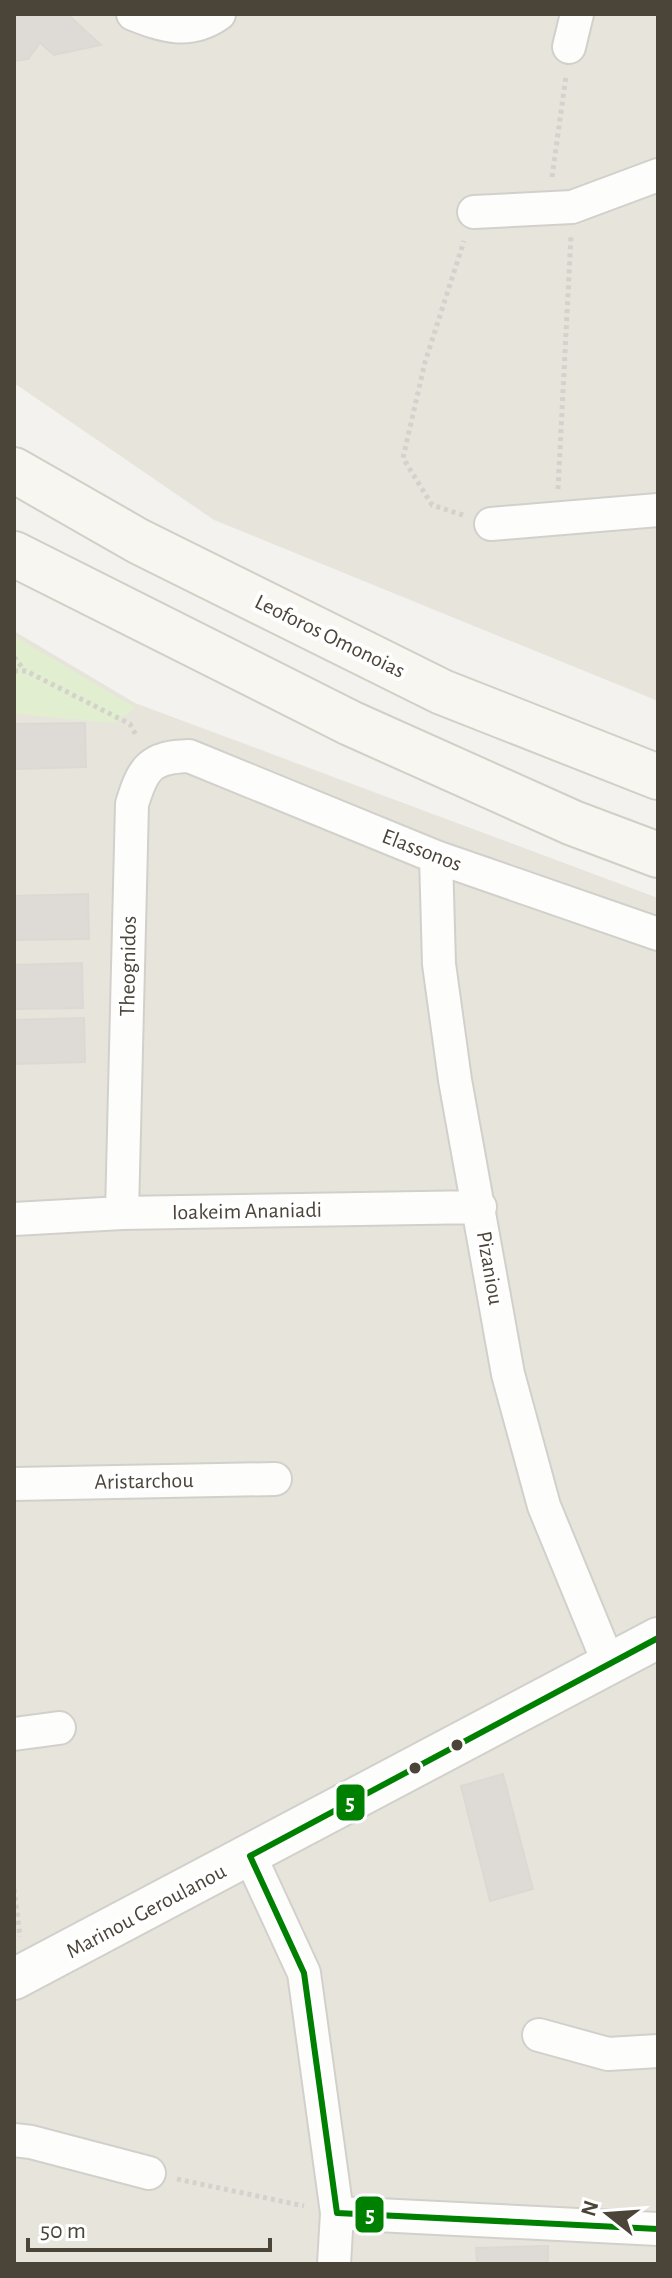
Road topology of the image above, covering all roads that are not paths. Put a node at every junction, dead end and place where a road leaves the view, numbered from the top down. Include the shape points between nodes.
1 (133, 14) edge
2 (219, 14) edge
3 (577, 14) edge
4 (569, 47) road end
5 (658, 175) edge
6 (474, 212) road end
7 (14, 470) edge
8 (658, 510) edge
9 (491, 524) road end
10 (14, 554) edge
11 (152, 762) joint
12 (658, 777) edge
13 (658, 855) edge
14 (436, 857) junction
15 (658, 934) edge
16 (480, 1207) junction
17 (122, 1213) junction
18 (14, 1219) edge
19 (275, 1479) dead end
20 (14, 1484) edge
21 (658, 1638) edge
22 (609, 1664) junction
23 (59, 1728) dead end
24 (14, 1734) edge
25 (250, 1856) junction
26 (19, 1977) edge
27 (539, 2035) dead end
28 (658, 2051) edge
29 (14, 2140) edge
30 (149, 2173) road end
31 (337, 2213) junction
32 (658, 2229) edge
33 (334, 2264) edge

1 - 2 street via 168,28 207,22
3 - 4 street
5 - 6 street via 560,207
7 - 12 main road, Leoforos Omonoias via 138,541 442,692
8 - 9 street
10 - 13 main road via 350,723 573,823
11 - 14 street, Elassonos via 189,756
11 - 17 street, Theognidos via 132,804
14 - 15 street, Elassonos
14 - 16 street, Pizaniou via 439,964
16 - 17 street, Ioakeim Ananiadi
16 - 22 street, Pizaniou via 508,1374 544,1506
17 - 18 street, Ioakeim Ananiadi
19 - 20 street, Aristarchou
21 - 22 street, Marinou Geroulanou
22 - 25 street, Marinou Geroulanou
23 - 24 street
25 - 26 street, Marinou Geroulanou
25 - 31 street via 304,1973
27 - 28 street via 608,2054
29 - 30 street
31 - 32 street
31 - 33 street

